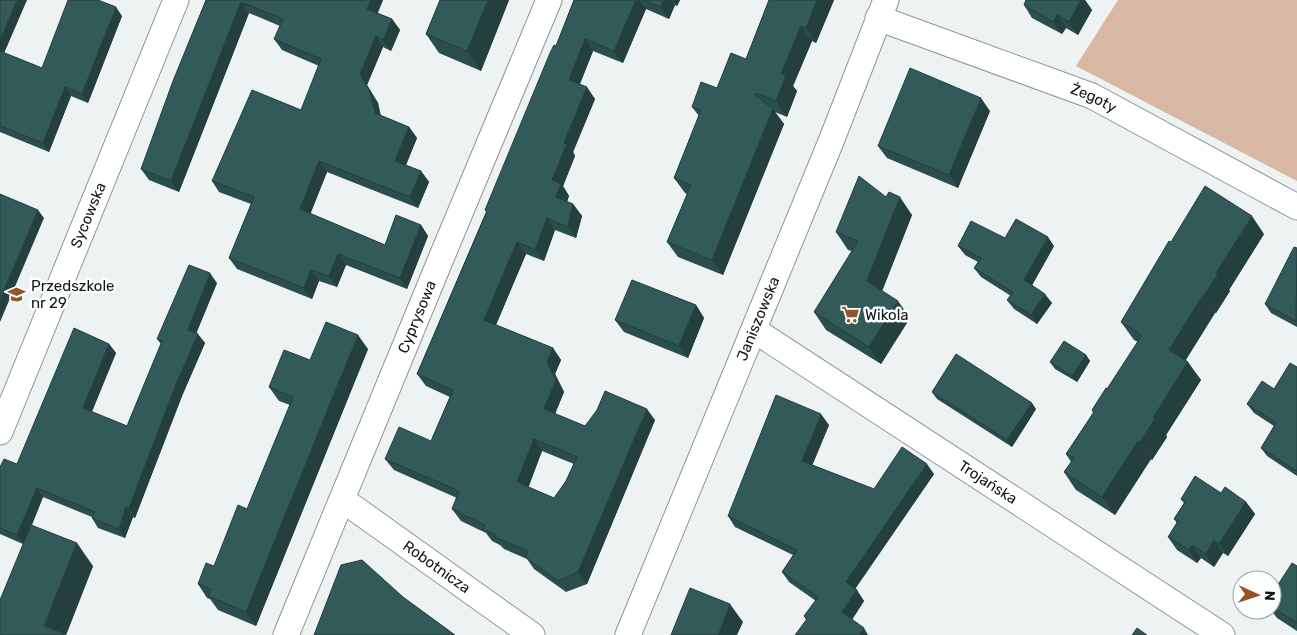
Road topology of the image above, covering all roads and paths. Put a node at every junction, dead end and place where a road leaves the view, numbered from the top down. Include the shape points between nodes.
1 (176, 0) edge
2 (549, 0) edge
3 (882, 9) edge
4 (1297, 207) edge
5 (754, 330) junction
6 (0, 432) edge
7 (342, 500) junction
8 (286, 635) edge
9 (532, 635) edge
10 (628, 635) edge
11 (1222, 635) edge

1 - 6 street, Sycowska
2 - 7 street, Cyprysowa
3 - 4 street, Żegoty via 1092,96
3 - 5 street, Janiszowska
5 - 10 street, Janiszowska
5 - 11 street, Trojańska
7 - 8 street, Cyprysowa
7 - 9 street, Robotnicza

